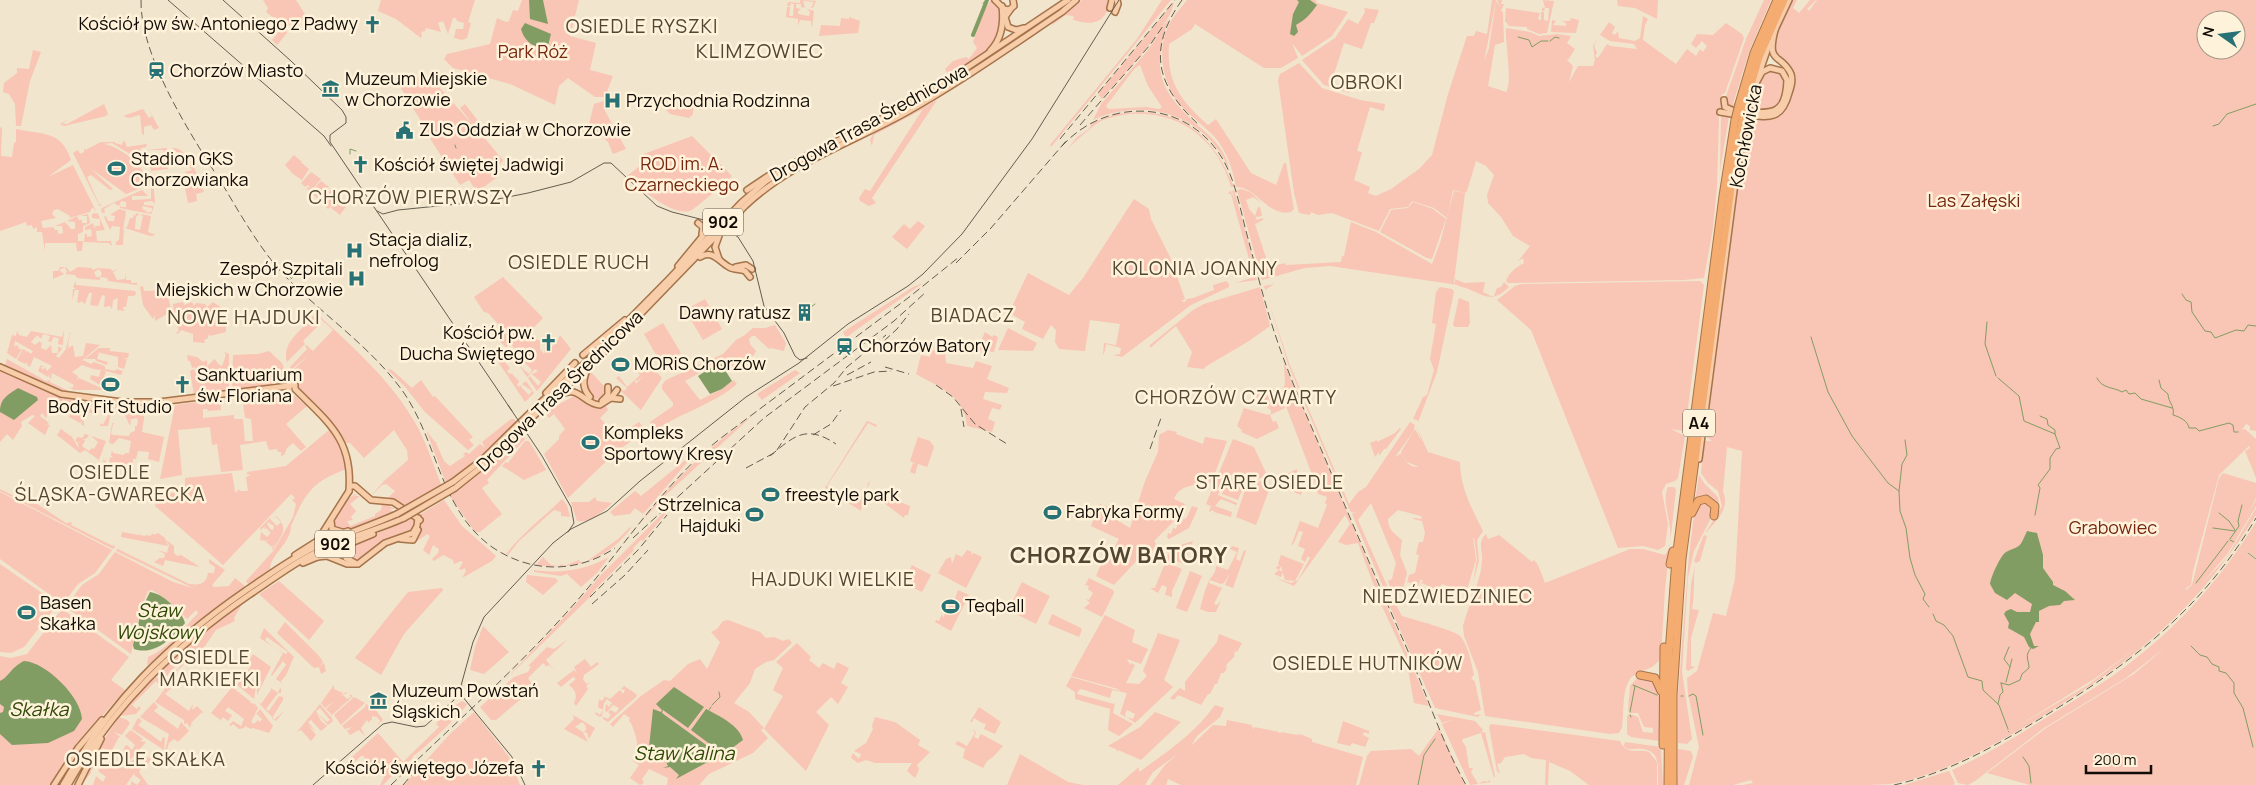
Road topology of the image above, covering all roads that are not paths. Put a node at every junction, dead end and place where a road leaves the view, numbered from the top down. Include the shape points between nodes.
1 (996, 0) edge
2 (1014, 0) edge
3 (1068, 0) edge
4 (1076, 0) edge
5 (1080, 0) edge
6 (1112, 0) edge
7 (1117, 0) edge
8 (1777, 0) edge
9 (1784, 0) edge
10 (1789, 0) edge
11 (1002, 4) edge
12 (1068, 8) junction
13 (1010, 10) junction
14 (1032, 26) junction
15 (1775, 30) junction
16 (983, 58) junction
17 (1755, 86) junction
18 (1724, 100) dead end
19 (1744, 105) junction
20 (1732, 110) junction
21 (1741, 121) junction
22 (783, 169) junction
23 (747, 190) dead end
24 (698, 223) dead end
25 (711, 226) dead end
26 (725, 228) junction
27 (702, 235) junction
28 (746, 257) dead end
29 (719, 259) junction
30 (694, 261) junction
31 (750, 266) dead end
32 (740, 268) junction
33 (750, 277) dead end
34 (668, 280) junction
35 (638, 310) junction
36 (583, 355) dead end
37 (596, 360) junction
38 (575, 363) dead end
39 (0, 367) edge
40 (608, 387) dead end
41 (612, 394) junction
42 (620, 399) dead end
43 (547, 403) junction
44 (524, 417) junction
45 (1699, 459) joint
46 (454, 485) junction
47 (353, 489) junction
48 (1692, 514) junction
49 (332, 516) junction
50 (1714, 516) dead end
51 (377, 523) junction
52 (389, 525) junction
53 (343, 532) junction
54 (1679, 532) junction
55 (317, 541) junction
56 (350, 544) junction
57 (317, 557) junction
58 (360, 562) junction
59 (1670, 564) dead end
60 (277, 569) junction
61 (284, 572) junction
62 (1664, 648) dead end
63 (1640, 675) dead end
64 (128, 692) junction
65 (1662, 700) junction
66 (1672, 712) junction
67 (108, 725) junction
68 (1667, 737) junction
69 (1668, 750) junction
70 (54, 785) edge
71 (63, 785) edge
72 (68, 785) edge
73 (78, 785) edge
74 (1666, 785) edge
75 (1673, 785) edge

1 - 11 main road
2 - 13 main road
3 - 14 main road, Drogowa Trasa Średnicowa / 902
4 - 12 main road, 902
5 - 12 main road
6 - 7 main road via 1113,10
8 - 19 highway, A4 via 1758,44
9 - 19 highway, A4 via 1761,52
10 - 15 main road, Kochłowicka
11 - 13 main road via 1005,10
11 - 16 main road via 999,39
12 - 26 main road, Drogowa Trasa Średnicowa / 902 via 918,106 792,169 757,195
13 - 14 main road via 1005,19 1009,28 1018,30
14 - 16 main road, Drogowa Trasa Średnicowa / 902
15 - 17 main road, Kochłowicka
15 - 20 main road via 1772,52 1790,72 1792,79 1786,105 1780,112 1767,117 1720,112
16 - 22 main road, Drogowa Trasa Średnicowa / 902 via 915,101
17 - 19 main road, Kochłowicka
17 - 20 main road via 1764,70 1782,71 1787,83 1780,107 1766,114
18 - 20 main road via 1725,107
19 - 21 highway, A4, bridge
19 - 21 main road, Kochłowicka, bridge
21 - 45 main road, Kochłowicka
21 - 54 highway, A4 via 1722,196
21 - 66 highway, A4 via 1684,534
22 - 23 main road
22 - 34 main road, Drogowa Trasa Średnicowa / 902 via 741,203
24 - 27 main road via 703,227
25 - 27 main road
26 - 29 main road via 716,245
26 - 30 main road, Drogowa Trasa Średnicowa / 902
27 - 34 main road
28 - 32 main road
29 - 30 main road via 708,254
29 - 32 main road via 730,268
30 - 37 main road, Drogowa Trasa Średnicowa / 902
31 - 32 main road
32 - 33 main road
34 - 35 main road, Drogowa Trasa Średnicowa / 902
35 - 36 main road
35 - 44 main road, Drogowa Trasa Średnicowa / 902 via 593,356
37 - 41 main road via 584,376 585,390 597,402
37 - 43 main road, Drogowa Trasa Średnicowa / 902
38 - 44 main road
39 - 47 main road via 53,392 129,401 172,401 273,389 291,390 303,398 341,439
40 - 41 main road
41 - 42 main road
41 - 43 main road via 603,404 595,404 581,393 569,391
43 - 46 main road, Drogowa Trasa Średnicowa / 902 via 490,459
44 - 46 main road, Drogowa Trasa Średnicowa / 902
45 - 48 highway
46 - 51 main road, Drogowa Trasa Średnicowa / 902, bridge
46 - 52 main road, Drogowa Trasa Średnicowa / 902, bridge
47 - 49 main road
47 - 58 main road via 368,499 395,502 418,518 410,536 384,544
48 - 50 highway via 1698,501 1706,500 1714,504
48 - 66 highway via 1683,588 1676,704
49 - 53 main road via 332,528
49 - 55 main road
51 - 53 main road
51 - 60 main road, Drogowa Trasa Średnicowa / 902 via 315,547
52 - 56 main road
52 - 61 main road, Drogowa Trasa Średnicowa / 902 via 320,550
53 - 55 main road
54 - 59 highway
54 - 68 highway, A4 via 1670,630
55 - 60 main road
56 - 57 main road
56 - 58 main road via 346,558
57 - 58 main road via 330,557 350,565
57 - 61 main road
60 - 64 main road, Drogowa Trasa Średnicowa / 902 via 175,644
61 - 67 main road, Drogowa Trasa Średnicowa / 902 via 208,624 180,648 134,692
62 - 65 highway
63 - 65 highway via 1657,680
64 - 70 main road via 86,738
64 - 71 main road, Drogowa Trasa Średnicowa / 902 via 87,744
65 - 68 highway
66 - 68 highway, A4
67 - 72 main road, Drogowa Trasa Średnicowa / 902
67 - 73 main road
68 - 69 highway
69 - 74 highway
69 - 75 highway

